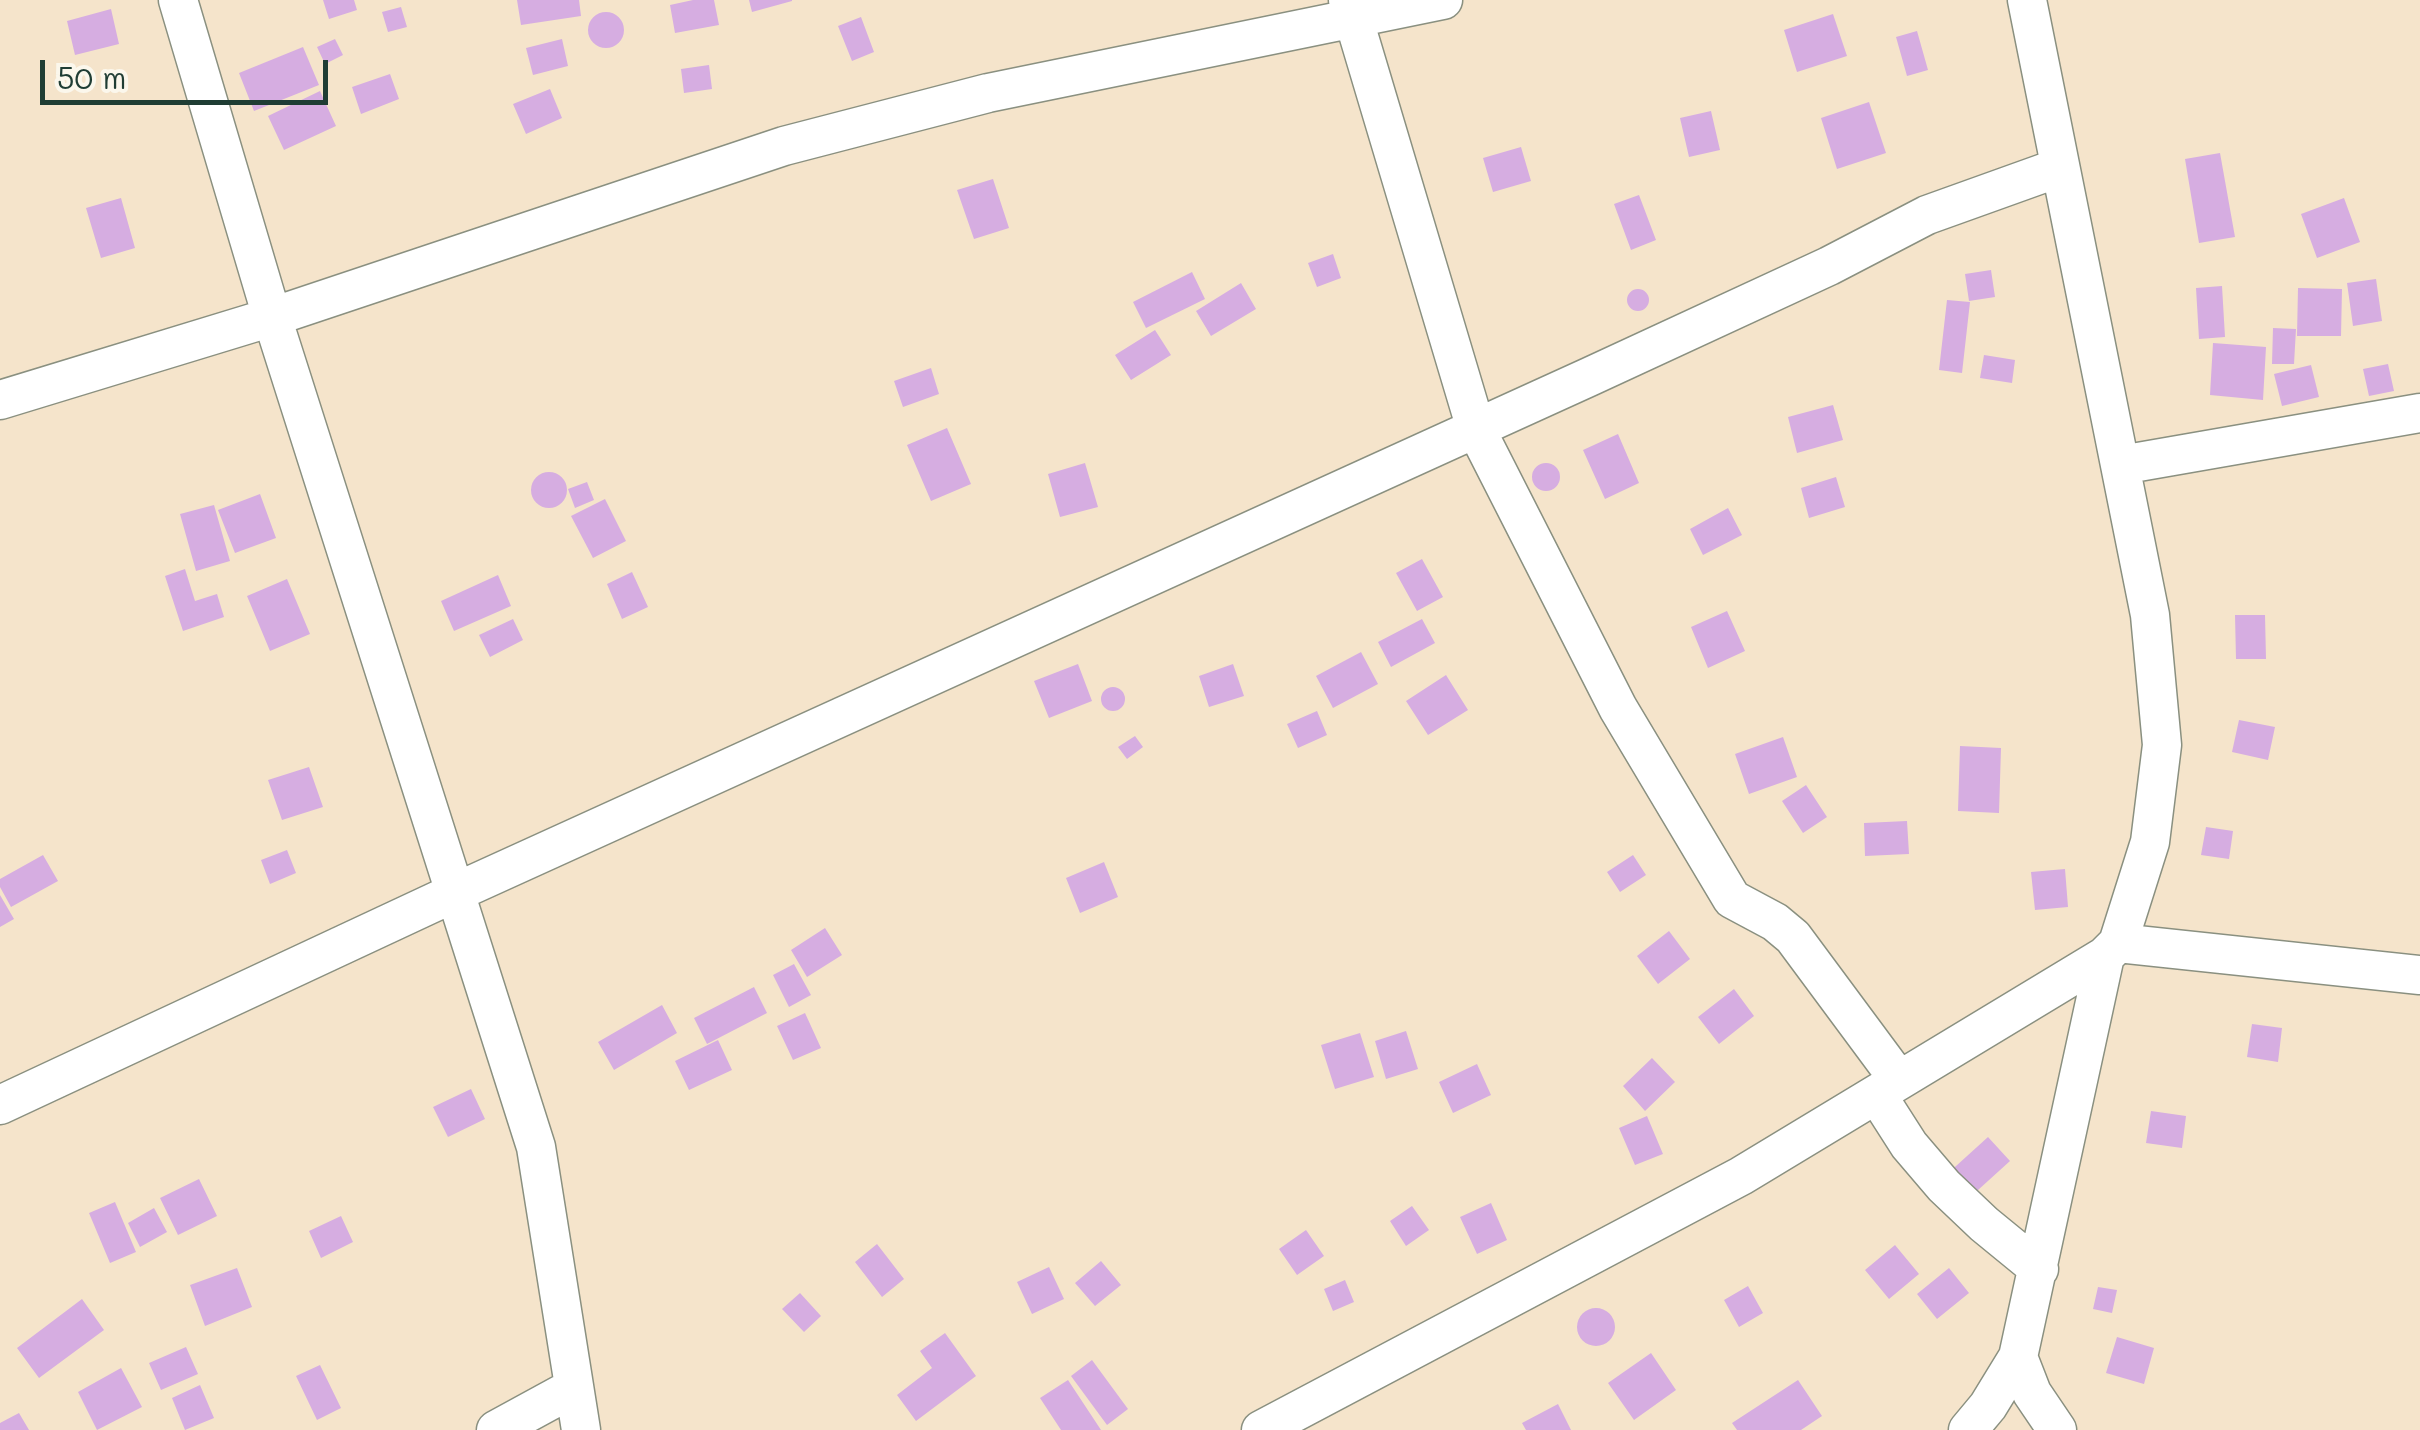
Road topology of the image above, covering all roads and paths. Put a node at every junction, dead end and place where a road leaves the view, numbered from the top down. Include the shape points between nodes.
1 (178, 0) edge
2 (1443, 0) edge
3 (2026, 0) edge
4 (1350, 9) edge
5 (2058, 168) junction
6 (272, 316) junction
7 (0, 400) edge
8 (2420, 413) edge
9 (1476, 429) junction
10 (2121, 465) junction
11 (454, 893) junction
12 (2111, 949) junction
13 (2420, 975) edge
14 (1888, 1088) junction
15 (0, 1105) edge
16 (2040, 1269) junction
17 (2018, 1358) junction
18 (573, 1388) junction
19 (496, 1430) edge
20 (580, 1430) edge
21 (1261, 1430) edge
22 (1968, 1430) edge
23 (2058, 1430) edge

1 - 6 street
2 - 4 street
3 - 5 street
4 - 6 street via 784,146
4 - 9 street
5 - 9 street via 1927,215
5 - 10 street
6 - 7 street
6 - 11 street
8 - 10 street
9 - 11 street
9 - 14 street via 1618,708 1732,899 1793,937
10 - 12 street via 2150,615 2162,745 2150,842
11 - 15 street
11 - 18 street via 536,1147
12 - 13 street
12 - 14 street
12 - 16 street via 2071,1104
14 - 16 street via 1909,1145 1984,1224
14 - 21 street via 1742,1176
16 - 17 street
17 - 22 street
17 - 23 street
18 - 19 street
18 - 20 street

